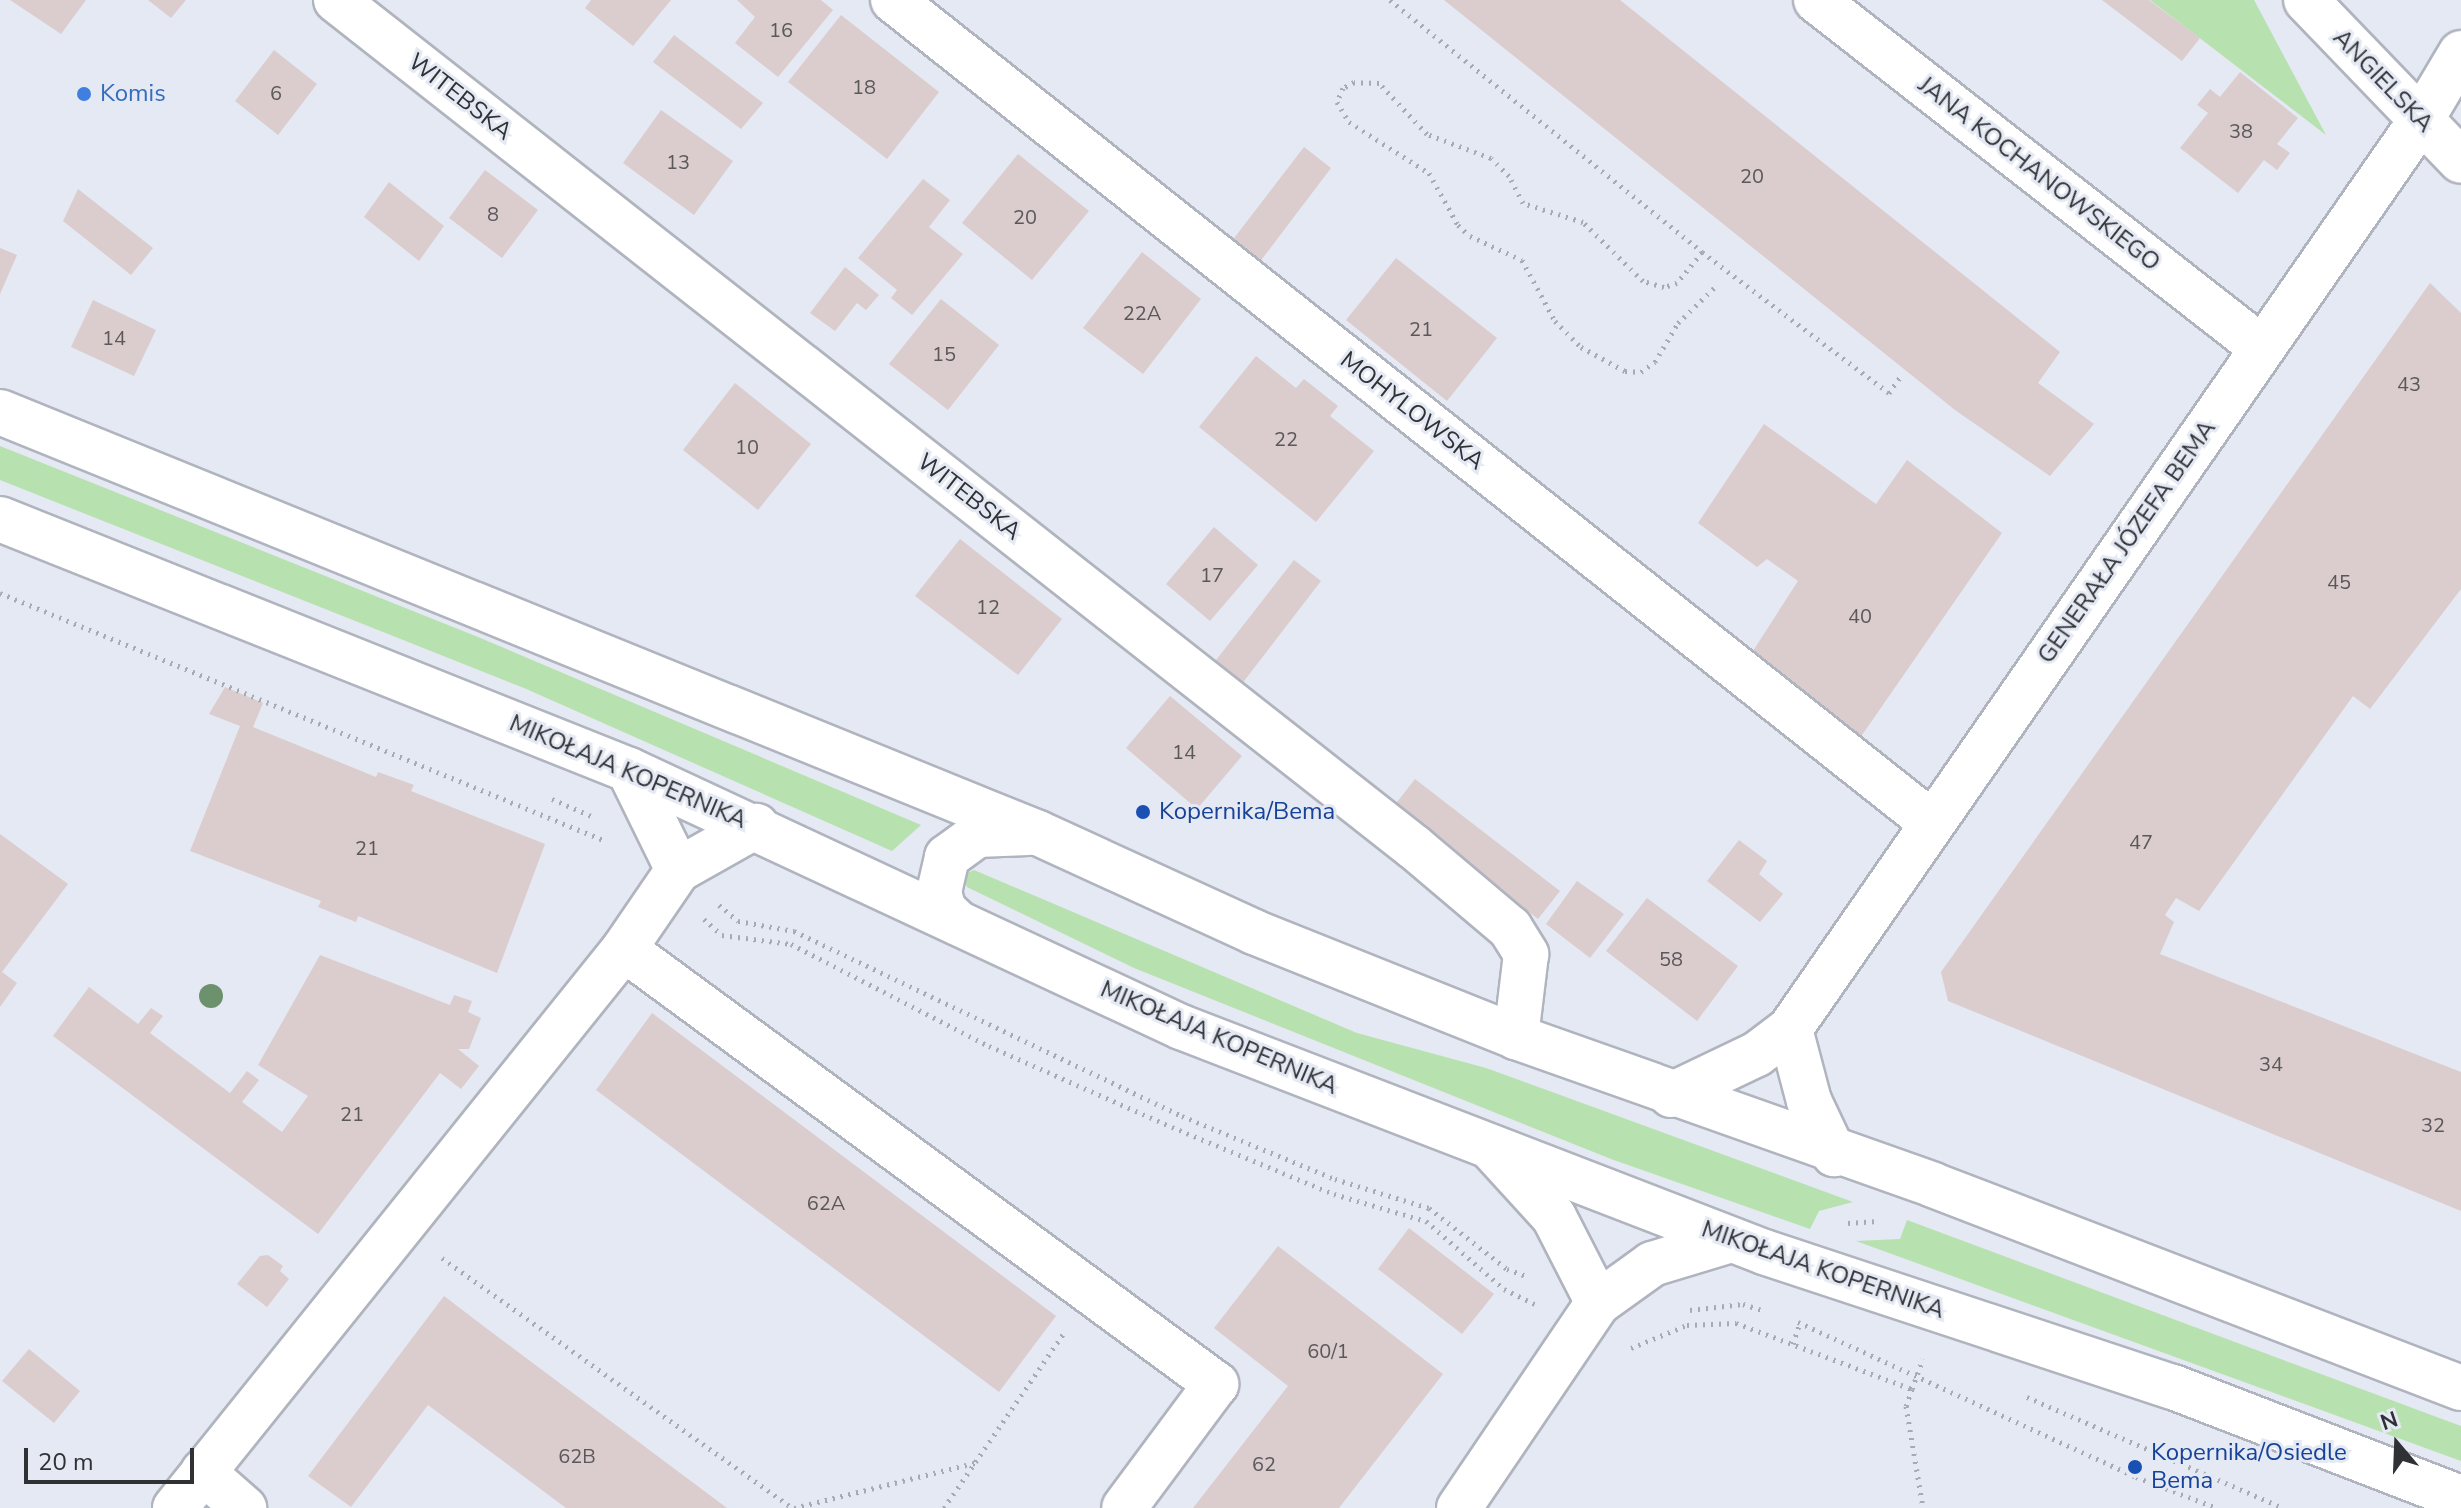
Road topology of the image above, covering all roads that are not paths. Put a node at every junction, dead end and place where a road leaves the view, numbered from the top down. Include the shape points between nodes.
1 (336, 0) edge
2 (893, 0) edge
3 (1816, 0) edge
4 (2306, 0) edge
5 (2461, 53) edge
6 (2421, 120) junction
7 (2461, 161) edge
8 (2262, 348) junction
9 (0, 412) edge
10 (0, 519) edge
11 (629, 770) junction
12 (1932, 823) junction
13 (756, 826) junction
14 (1038, 833) junction
15 (672, 878) junction
16 (958, 923) junction
17 (624, 949) junction
18 (1790, 1029) junction
19 (1516, 1037) junction
20 (1671, 1095) junction
21 (1492, 1149) junction
22 (1834, 1154) junction
23 (1731, 1240) junction
24 (1590, 1315) junction
25 (2461, 1388) edge
26 (203, 1472) junction
27 (2461, 1498) edge
28 (175, 1508) edge
29 (244, 1508) edge
30 (1124, 1508) edge
31 (1459, 1508) edge

1 - 19 street, WITEBSKA via 1414,847 1510,928 1526,954
2 - 12 street, MOHYLOWSKA
3 - 8 street, JANA KOCHANOWSKIEGO
4 - 6 street, ANGIELSKA
5 - 6 street, GENERAŁA JÓZEFA BEMA
6 - 7 street, ANGIELSKA
6 - 8 street, GENERAŁA JÓZEFA BEMA
8 - 12 street, GENERAŁA JÓZEFA BEMA
9 - 14 street
10 - 11 street, MIKOŁAJA KOPERNIKA
11 - 13 street, MIKOŁAJA KOPERNIKA
11 - 15 street
12 - 18 street, GENERAŁA JÓZEFA BEMA
13 - 15 street
13 - 16 street, MIKOŁAJA KOPERNIKA
14 - 16 street via 977,835 947,857 939,892 944,910
14 - 19 street via 1254,932
15 - 17 street
16 - 21 street, MIKOŁAJA KOPERNIKA via 1181,1027
17 - 26 street
17 - 30 street via 1216,1384
18 - 20 street, GENERAŁA JÓZEFA BEMA via 1757,1054
18 - 22 street via 1809,1101
19 - 20 street
20 - 22 street
21 - 23 street, MIKOŁAJA KOPERNIKA
21 - 24 street via 1554,1217
22 - 25 street via 1933,1185
23 - 24 street via 1652,1264
23 - 27 street, MIKOŁAJA KOPERNIKA via 2173,1387
24 - 31 street
26 - 28 street
26 - 29 street

